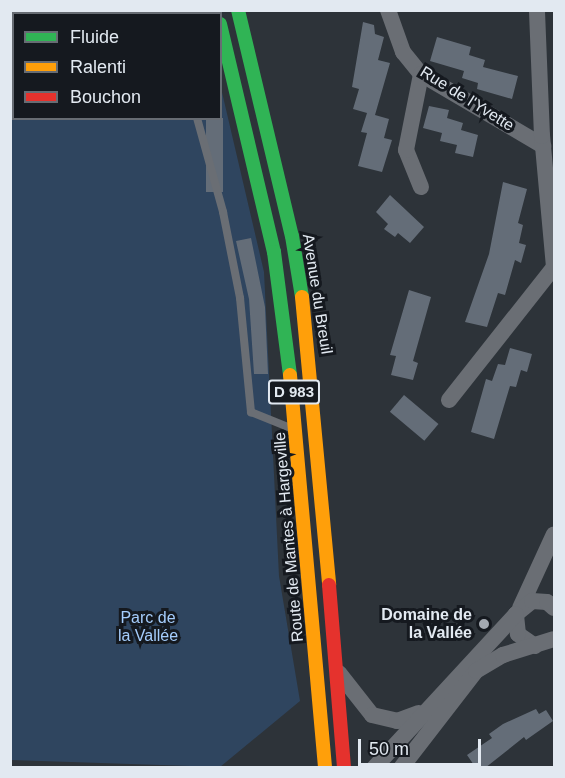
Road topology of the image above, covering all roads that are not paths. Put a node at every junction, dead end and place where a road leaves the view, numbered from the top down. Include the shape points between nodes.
1 (238, 10) edge
2 (388, 10) edge
3 (537, 10) edge
4 (222, 32) edge
5 (422, 74) junction
6 (198, 120) edge
7 (543, 146) junction
8 (421, 187) dead end
9 (555, 267) edge
10 (449, 400) dead end
11 (297, 430) junction
12 (555, 534) edge
13 (555, 608) edge
14 (518, 611) junction
15 (548, 642) edge
16 (336, 668) junction
17 (423, 712) junction
18 (403, 766) edge
19 (325, 768) edge
20 (344, 768) edge
21 (374, 768) edge

1 - 16 main road, Avenue du Breuil via 292,236 308,333
2 - 5 street, Rue de l'Yvette via 403,52
3 - 7 street
4 - 11 main road, Route de Mantes à Hargeville / D 983 via 274,252
5 - 7 street, Rue de l'Yvette
5 - 8 street via 406,150
6 - 11 lane via 223,212 240,298 251,412
7 - 9 street
9 - 10 street
11 - 19 main road, Route de Mantes à Hargeville / D 983
12 - 14 street
13 - 14 street via 540,600
14 - 15 street via 518,634
14 - 17 street
15 - 18 street via 503,655 476,672
16 - 17 street via 372,716 398,721
16 - 20 main road, Avenue du Breuil
17 - 21 street

